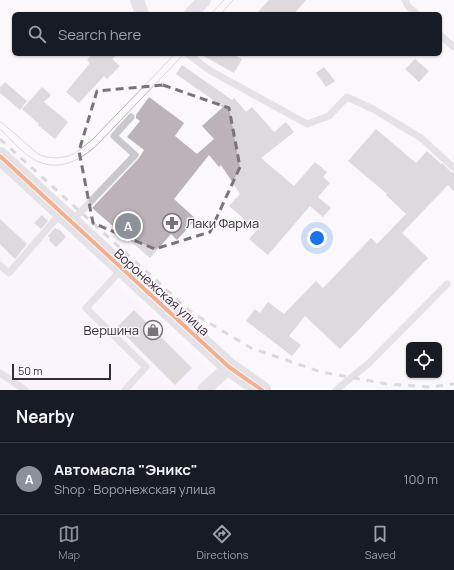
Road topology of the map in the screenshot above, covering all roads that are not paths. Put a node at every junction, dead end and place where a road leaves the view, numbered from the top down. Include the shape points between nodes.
1 (137, 0) edge
2 (204, 0) edge
3 (405, 0) edge
4 (141, 12) edge
5 (193, 12) edge
6 (415, 12) edge
7 (442, 37) edge
8 (454, 47) edge
9 (191, 56) edge
10 (131, 117) dead end
11 (0, 156) edge
12 (454, 168) edge
13 (66, 218) junction
14 (0, 265) edge
15 (122, 269) junction
16 (447, 284) dead end
17 (229, 367) junction
18 (0, 373) edge
19 (25, 390) edge
20 (125, 390) edge
21 (204, 390) edge
22 (262, 390) edge
23 (336, 390) edge

1 - 4 street
2 - 5 street
3 - 6 lane
7 - 8 lane
9 - 12 lane via 210,70 307,124 329,116 347,97 373,109 421,138
10 - 13 lane via 114,136 135,155
11 - 13 street, Воронежская улица
13 - 14 lane via 9,272
13 - 15 street, Воронежская улица
15 - 17 street, Воронежская улица
15 - 20 lane via 86,308 146,367
16 - 23 lane via 368,364
17 - 21 street
17 - 22 street, Воронежская улица
18 - 19 lane

